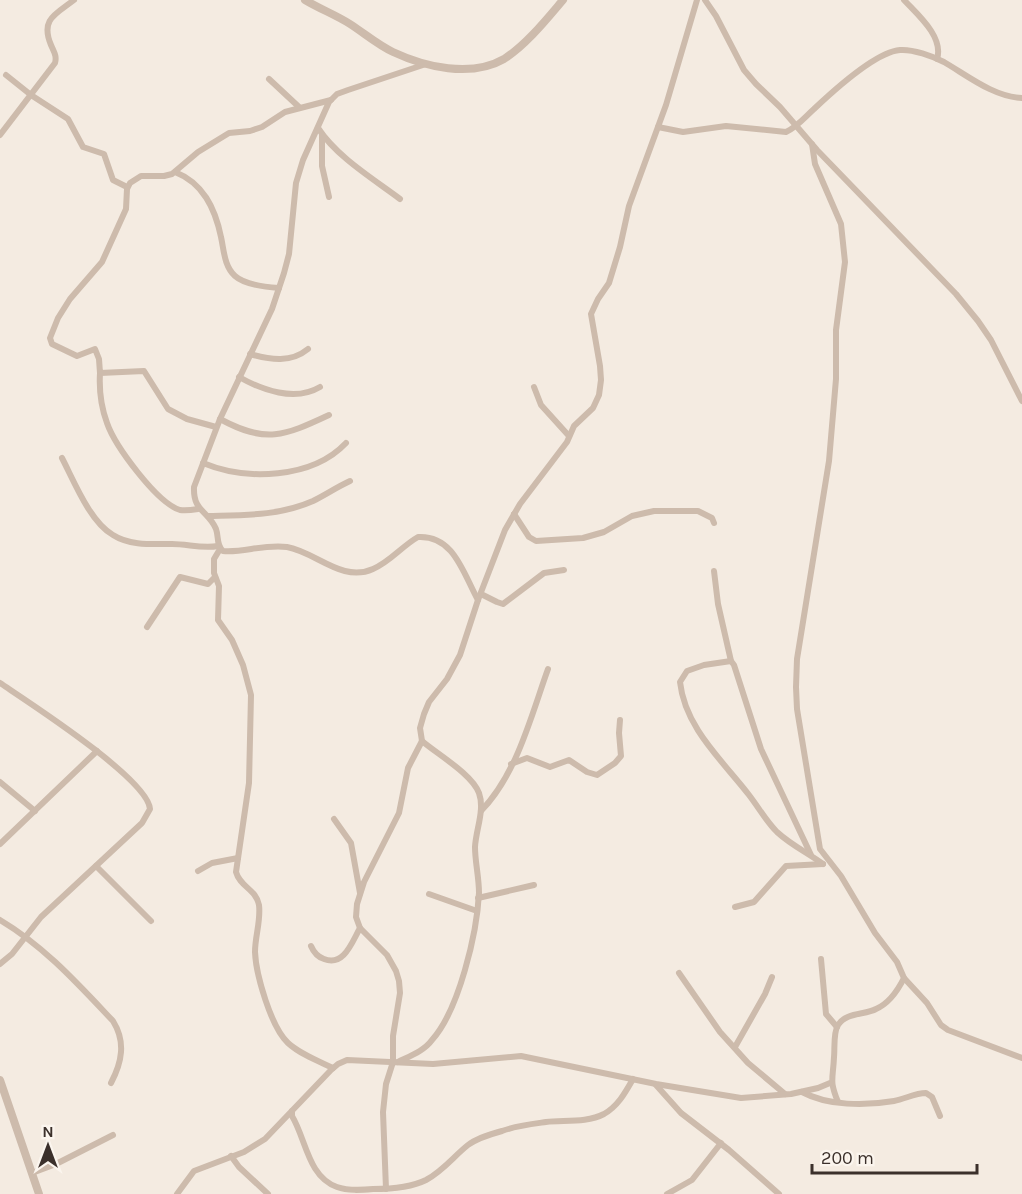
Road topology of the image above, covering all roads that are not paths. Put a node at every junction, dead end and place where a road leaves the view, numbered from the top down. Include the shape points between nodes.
1 (74, 0) edge
2 (305, 0) edge
3 (563, 0) edge
4 (697, 0) edge
5 (705, 0) edge
6 (904, 0) edge
7 (937, 59) junction
8 (427, 64) junction
9 (6, 75) dead end
10 (269, 79) dead end
11 (31, 95) junction
12 (1022, 98) edge
13 (331, 100) junction
14 (299, 107) junction
15 (797, 125) junction
16 (658, 127) junction
17 (320, 131) junction
18 (0, 135) edge
19 (812, 144) junction
20 (175, 172) junction
21 (127, 187) junction
22 (328, 197) dead end
23 (400, 199) dead end
24 (279, 288) junction
25 (308, 349) dead end
26 (250, 354) junction
27 (100, 373) junction
28 (239, 377) junction
29 (320, 387) dead end
30 (534, 387) dead end
31 (1022, 401) edge
32 (329, 415) dead end
33 (220, 419) junction
34 (216, 427) junction
35 (569, 436) junction
36 (346, 443) dead end
37 (62, 458) dead end
38 (203, 463) junction
39 (350, 482) dead end
40 (198, 508) junction
41 (514, 514) junction
42 (207, 516) junction
43 (714, 523) dead end
44 (219, 548) junction
45 (564, 570) dead end
46 (714, 571) dead end
47 (215, 577) junction
48 (479, 597) junction
49 (147, 627) dead end
50 (731, 662) junction
51 (548, 669) dead end
52 (0, 683) edge
53 (620, 720) dead end
54 (422, 741) junction
55 (97, 751) junction
56 (511, 764) junction
57 (0, 782) edge
58 (36, 811) junction
59 (481, 811) junction
60 (334, 819) dead end
61 (0, 844) edge
62 (811, 855) junction
63 (238, 858) junction
64 (826, 863) junction
65 (96, 866) junction
66 (198, 871) dead end
67 (534, 885) dead end
68 (360, 893) junction
69 (429, 894) dead end
70 (478, 898) junction
71 (735, 907) dead end
72 (477, 911) junction
73 (0, 920) edge
74 (151, 921) dead end
75 (360, 928) junction
76 (25, 936) junction
77 (311, 946) dead end
78 (821, 959) dead end
79 (0, 964) edge
80 (679, 973) dead end
81 (772, 977) dead end
82 (904, 978) junction
83 (837, 1027) junction
84 (735, 1047) junction
85 (1022, 1059) edge
86 (394, 1062) junction
87 (333, 1068) junction
88 (633, 1079) junction
89 (0, 1080) edge
90 (111, 1083) dead end
91 (830, 1083) junction
92 (656, 1084) junction
93 (801, 1091) junction
94 (785, 1095) junction
95 (838, 1102) junction
96 (292, 1111) junction
97 (940, 1116) dead end
98 (113, 1136) dead end
99 (721, 1143) junction
100 (231, 1156) junction
101 (32, 1173) junction
102 (386, 1189) junction
103 (396, 1191) edge
104 (770, 1191) edge
105 (358, 1192) edge
106 (39, 1194) edge
107 (177, 1194) edge
108 (268, 1194) edge
109 (667, 1194) edge
110 (779, 1194) edge

1 - 11 street via 49,20 47,35 55,63
2 - 8 street via 392,52
3 - 8 street via 503,59 473,69
4 - 16 street
5 - 15 street via 744,70
6 - 7 street via 937,41
7 - 12 street via 1002,94
7 - 15 street via 904,50 888,53 859,71
8 - 13 street via 337,94
9 - 11 street
10 - 14 street
11 - 18 street
11 - 21 street via 68,119 80,145 104,154 113,180
13 - 14 street
13 - 17 street
14 - 20 street via 262,127 230,133 198,152
15 - 16 street via 782,133 726,126 683,132
15 - 19 street
16 - 35 street via 629,206 609,283 591,314 600,366 599,395
17 - 22 street
17 - 23 street via 339,152
17 - 24 street via 303,160 296,183 289,254
19 - 31 street via 956,294 991,340
19 - 64 street via 815,164 844,239 829,461 802,621 796,687 816,835
20 - 21 street via 164,177 139,177
20 - 24 street via 197,184 204,194 219,226 227,266 236,277
21 - 27 street via 126,209 102,262 70,299 50,340 77,356 95,349
24 - 26 street
25 - 26 street via 285,360
26 - 28 street
27 - 34 street via 144,371 168,409
27 - 40 street via 100,400 106,422 125,457 172,506 180,510
28 - 29 street via 255,386 292,394
28 - 33 street
30 - 35 street via 541,405
32 - 33 street via 295,430 267,435 251,434
33 - 34 street
34 - 38 street
35 - 41 street
36 - 38 street via 322,460 286,472 228,471
37 - 44 street via 82,497 114,537 146,544
38 - 40 street via 194,487
39 - 42 street via 313,501 279,512
40 - 42 street
41 - 43 street via 528,537 536,541 583,538 604,532 632,516 654,511 698,511
41 - 48 street
42 - 44 street via 216,527
44 - 47 street via 214,559
44 - 48 street via 229,552 260,547 292,548 334,567 362,573 375,569 412,540 427,537 451,549
45 - 48 street via 544,573 503,604
46 - 50 street
47 - 49 street via 208,584 180,577
47 - 63 street via 219,586 218,620 243,665 250,695 249,783
48 - 54 street via 460,655 424,714
50 - 62 street via 767,763
50 - 62 street via 687,671 680,682 682,696 712,753 767,821
51 - 56 street
52 - 55 street
53 - 56 street via 621,756 597,775 569,760 550,767 527,758
54 - 59 street via 475,784
54 - 68 street via 408,768 399,813
55 - 58 street
55 - 65 street via 139,788 148,798 150,809 142,823
56 - 59 street via 497,793
57 - 58 street
58 - 61 street
59 - 70 street via 475,848
60 - 68 street via 351,843
62 - 64 street
63 - 66 street via 212,863
63 - 87 street via 239,880 257,899 256,962 276,1023 287,1042
64 - 71 street via 786,866 754,902
64 - 82 street via 841,876
65 - 74 street
65 - 76 street
67 - 70 street
68 - 75 street via 356,917
69 - 72 street
70 - 72 street
72 - 86 street via 464,972 449,1015 432,1041
73 - 76 street
75 - 77 street via 338,961 319,957
75 - 86 street via 387,955 396,971 400,993 393,1036
76 - 79 street
76 - 90 street via 74,980 119,1030 121,1057
78 - 83 street via 826,1014
80 - 84 street
81 - 84 street
82 - 83 street via 885,1004 849,1017
82 - 85 street via 948,1030
83 - 91 street
84 - 94 street
86 - 87 street via 354,1059
86 - 88 street via 453,1064 521,1056
86 - 102 street via 386,1084 383,1112
87 - 96 street
88 - 92 street
88 - 103 street via 619,1102 603,1115 522,1126 479,1138 428,1179
89 - 101 street
91 - 93 street
91 - 95 street
92 - 94 street via 726,1096
92 - 99 street via 681,1113
93 - 94 street
93 - 95 street via 817,1099
95 - 97 street via 890,1101 926,1093 932,1097
96 - 100 street via 253,1147
96 - 105 street via 320,1176 339,1188
98 - 101 street
99 - 104 street
99 - 109 street via 692,1180
100 - 107 street via 194,1172
100 - 108 street
101 - 106 street
102 - 103 street
102 - 105 street
104 - 110 street

